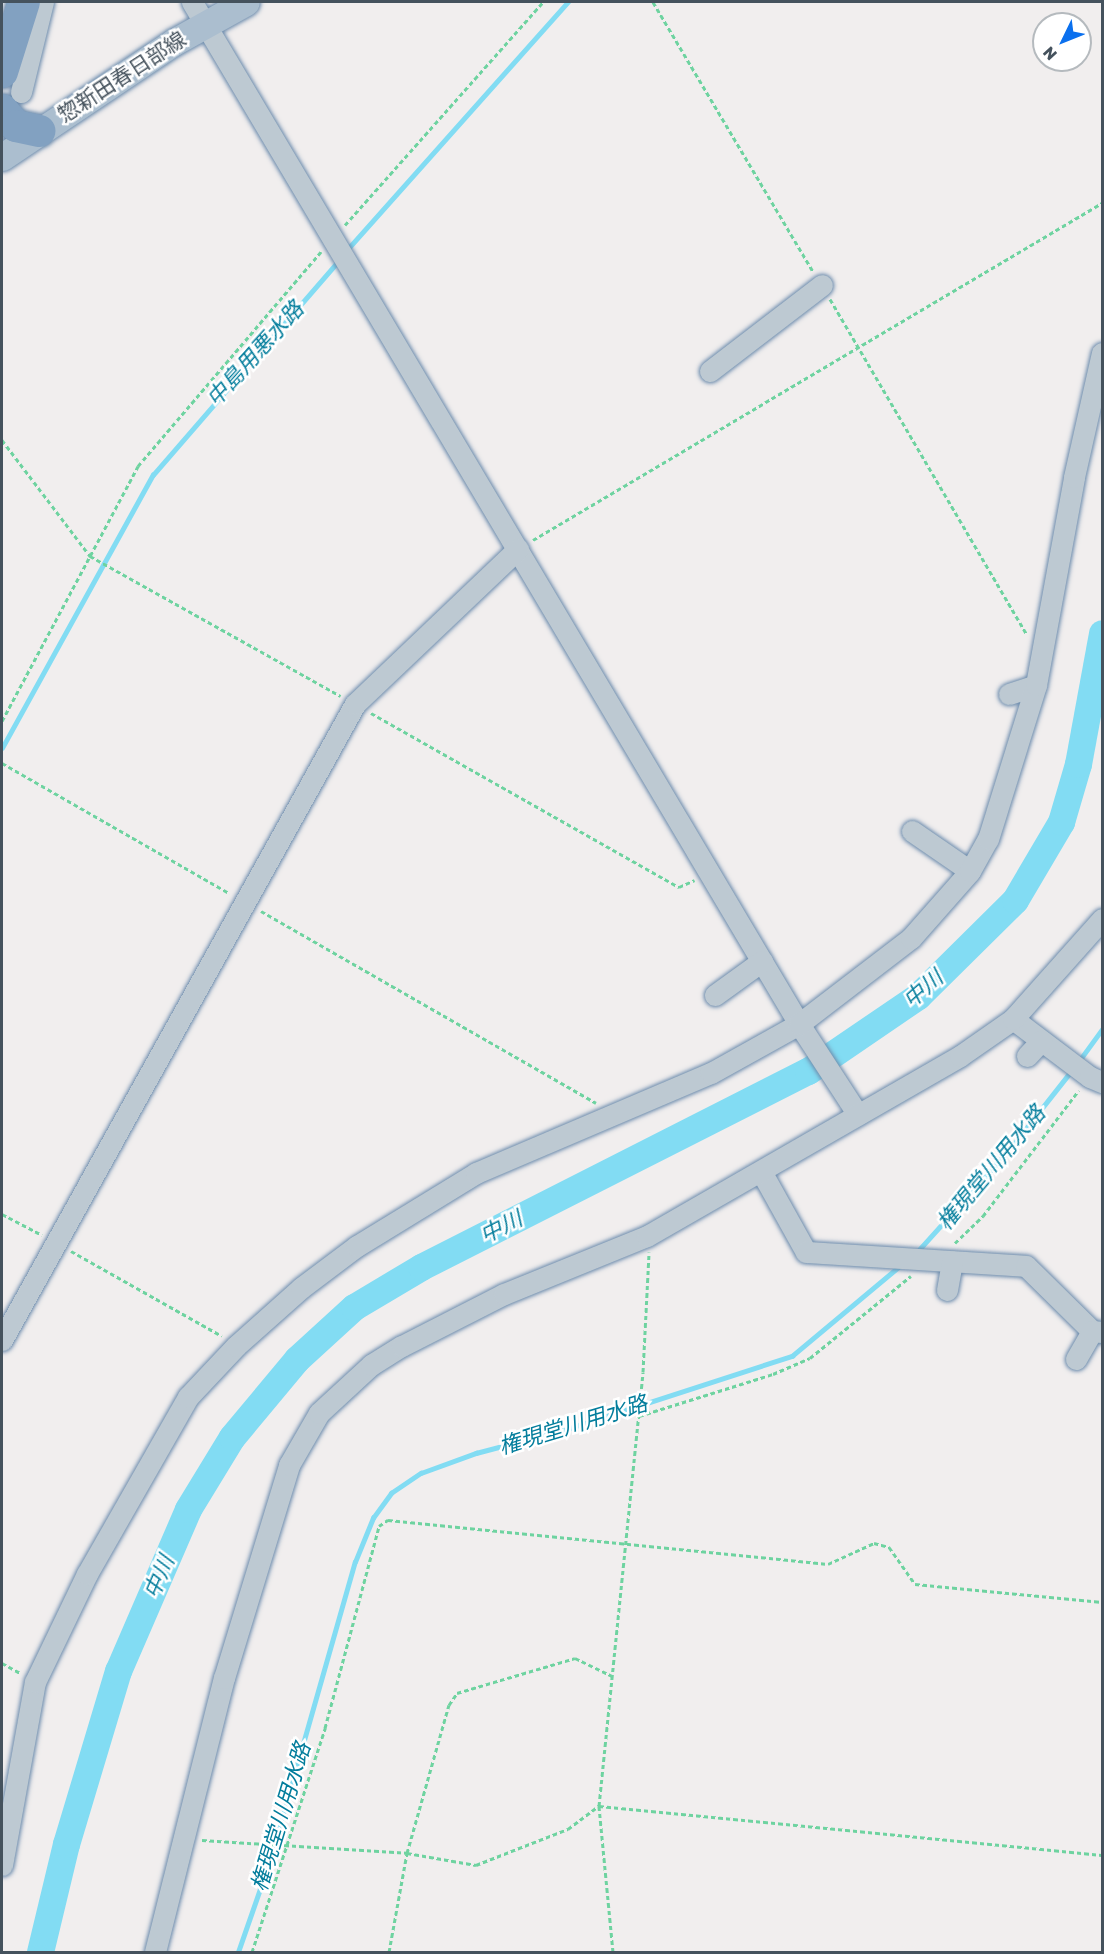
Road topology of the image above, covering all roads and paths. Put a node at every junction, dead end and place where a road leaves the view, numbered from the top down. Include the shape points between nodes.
1 (246, 2) edge
2 (543, 2) edge
3 (653, 2) edge
4 (32, 6) edge
5 (200, 12) edge
6 (8, 91) edge
7 (39, 131) junction
8 (2, 157) edge
9 (1102, 203) edge
10 (333, 238) junction
11 (822, 285) junction
12 (860, 348) junction
13 (1102, 353) edge
14 (710, 371) dead end
15 (2, 440) edge
16 (518, 549) junction
17 (90, 556) junction
18 (1040, 664) junction
19 (1036, 685) junction
20 (1009, 694) dead end
21 (355, 704) junction
22 (2, 722) edge
23 (2, 763) edge
24 (912, 831) dead end
25 (970, 871) junction
26 (710, 873) junction
27 (244, 902) junction
28 (1102, 919) edge
29 (762, 961) junction
30 (715, 995) dead end
31 (1013, 1019) junction
32 (803, 1030) junction
33 (1102, 1082) edge
34 (855, 1110) junction
35 (615, 1114) junction
36 (762, 1173) junction
37 (2, 1214) edge
38 (647, 1236) junction
39 (57, 1243) junction
40 (952, 1261) junction
41 (946, 1290) dead end
42 (1097, 1332) edge
43 (2, 1340) edge
44 (236, 1346) junction
45 (1076, 1359) dead end
46 (626, 1542) junction
47 (1102, 1602) edge
48 (612, 1676) junction
49 (599, 1806) junction
50 (185, 1839) junction
51 (286, 1845) junction
52 (407, 1852) junction
53 (1102, 1855) edge
54 (2, 1865) edge
55 (155, 1953) edge
56 (252, 1953) edge
57 (389, 1953) edge
58 (613, 1953) edge

1 - 5 main road, 惣新田春日部線
2 - 10 path
3 - 11 path
4 - 6 highway
5 - 7 main road, 惣新田春日部線
5 - 10 street
6 - 7 highway via 16,126
7 - 8 main road, 惣新田春日部線
9 - 12 path
10 - 16 street
10 - 17 path via 138,465
11 - 12 path
11 - 14 street
12 - 16 path
12 - 18 path via 1014,610
13 - 18 street via 1074,477
15 - 17 path
16 - 21 street
16 - 26 street
17 - 21 path
17 - 22 path
18 - 19 street
19 - 20 street
19 - 25 street via 988,838
21 - 26 path via 680,887
21 - 27 street
23 - 27 path
24 - 25 street
25 - 32 street via 911,938
26 - 29 street
27 - 35 path
27 - 39 street
28 - 31 street
29 - 30 street
29 - 32 street
31 - 33 street via 1034,1048
31 - 34 street via 960,1056
32 - 34 street
32 - 35 street
34 - 36 street
35 - 44 street via 476,1173 426,1202 301,1288
36 - 38 street
36 - 40 street via 806,1252
37 - 39 path
38 - 46 path via 643,1372
38 - 50 street via 504,1294 402,1346 371,1365 320,1413 289,1465 224,1678
39 - 43 street
39 - 44 path via 183,1311
40 - 41 street
40 - 42 street via 1026,1266
42 - 45 street
44 - 54 street via 188,1397 87,1574 34,1682
46 - 47 path via 828,1564 874,1543 889,1547 915,1584
46 - 48 path
46 - 51 path via 388,1520 379,1526 325,1728
48 - 49 path
48 - 52 path via 574,1659 457,1693 449,1705
49 - 52 path via 568,1830 477,1865
49 - 53 path
49 - 58 path
50 - 51 path
50 - 55 street
51 - 52 path
51 - 56 path
52 - 57 path

